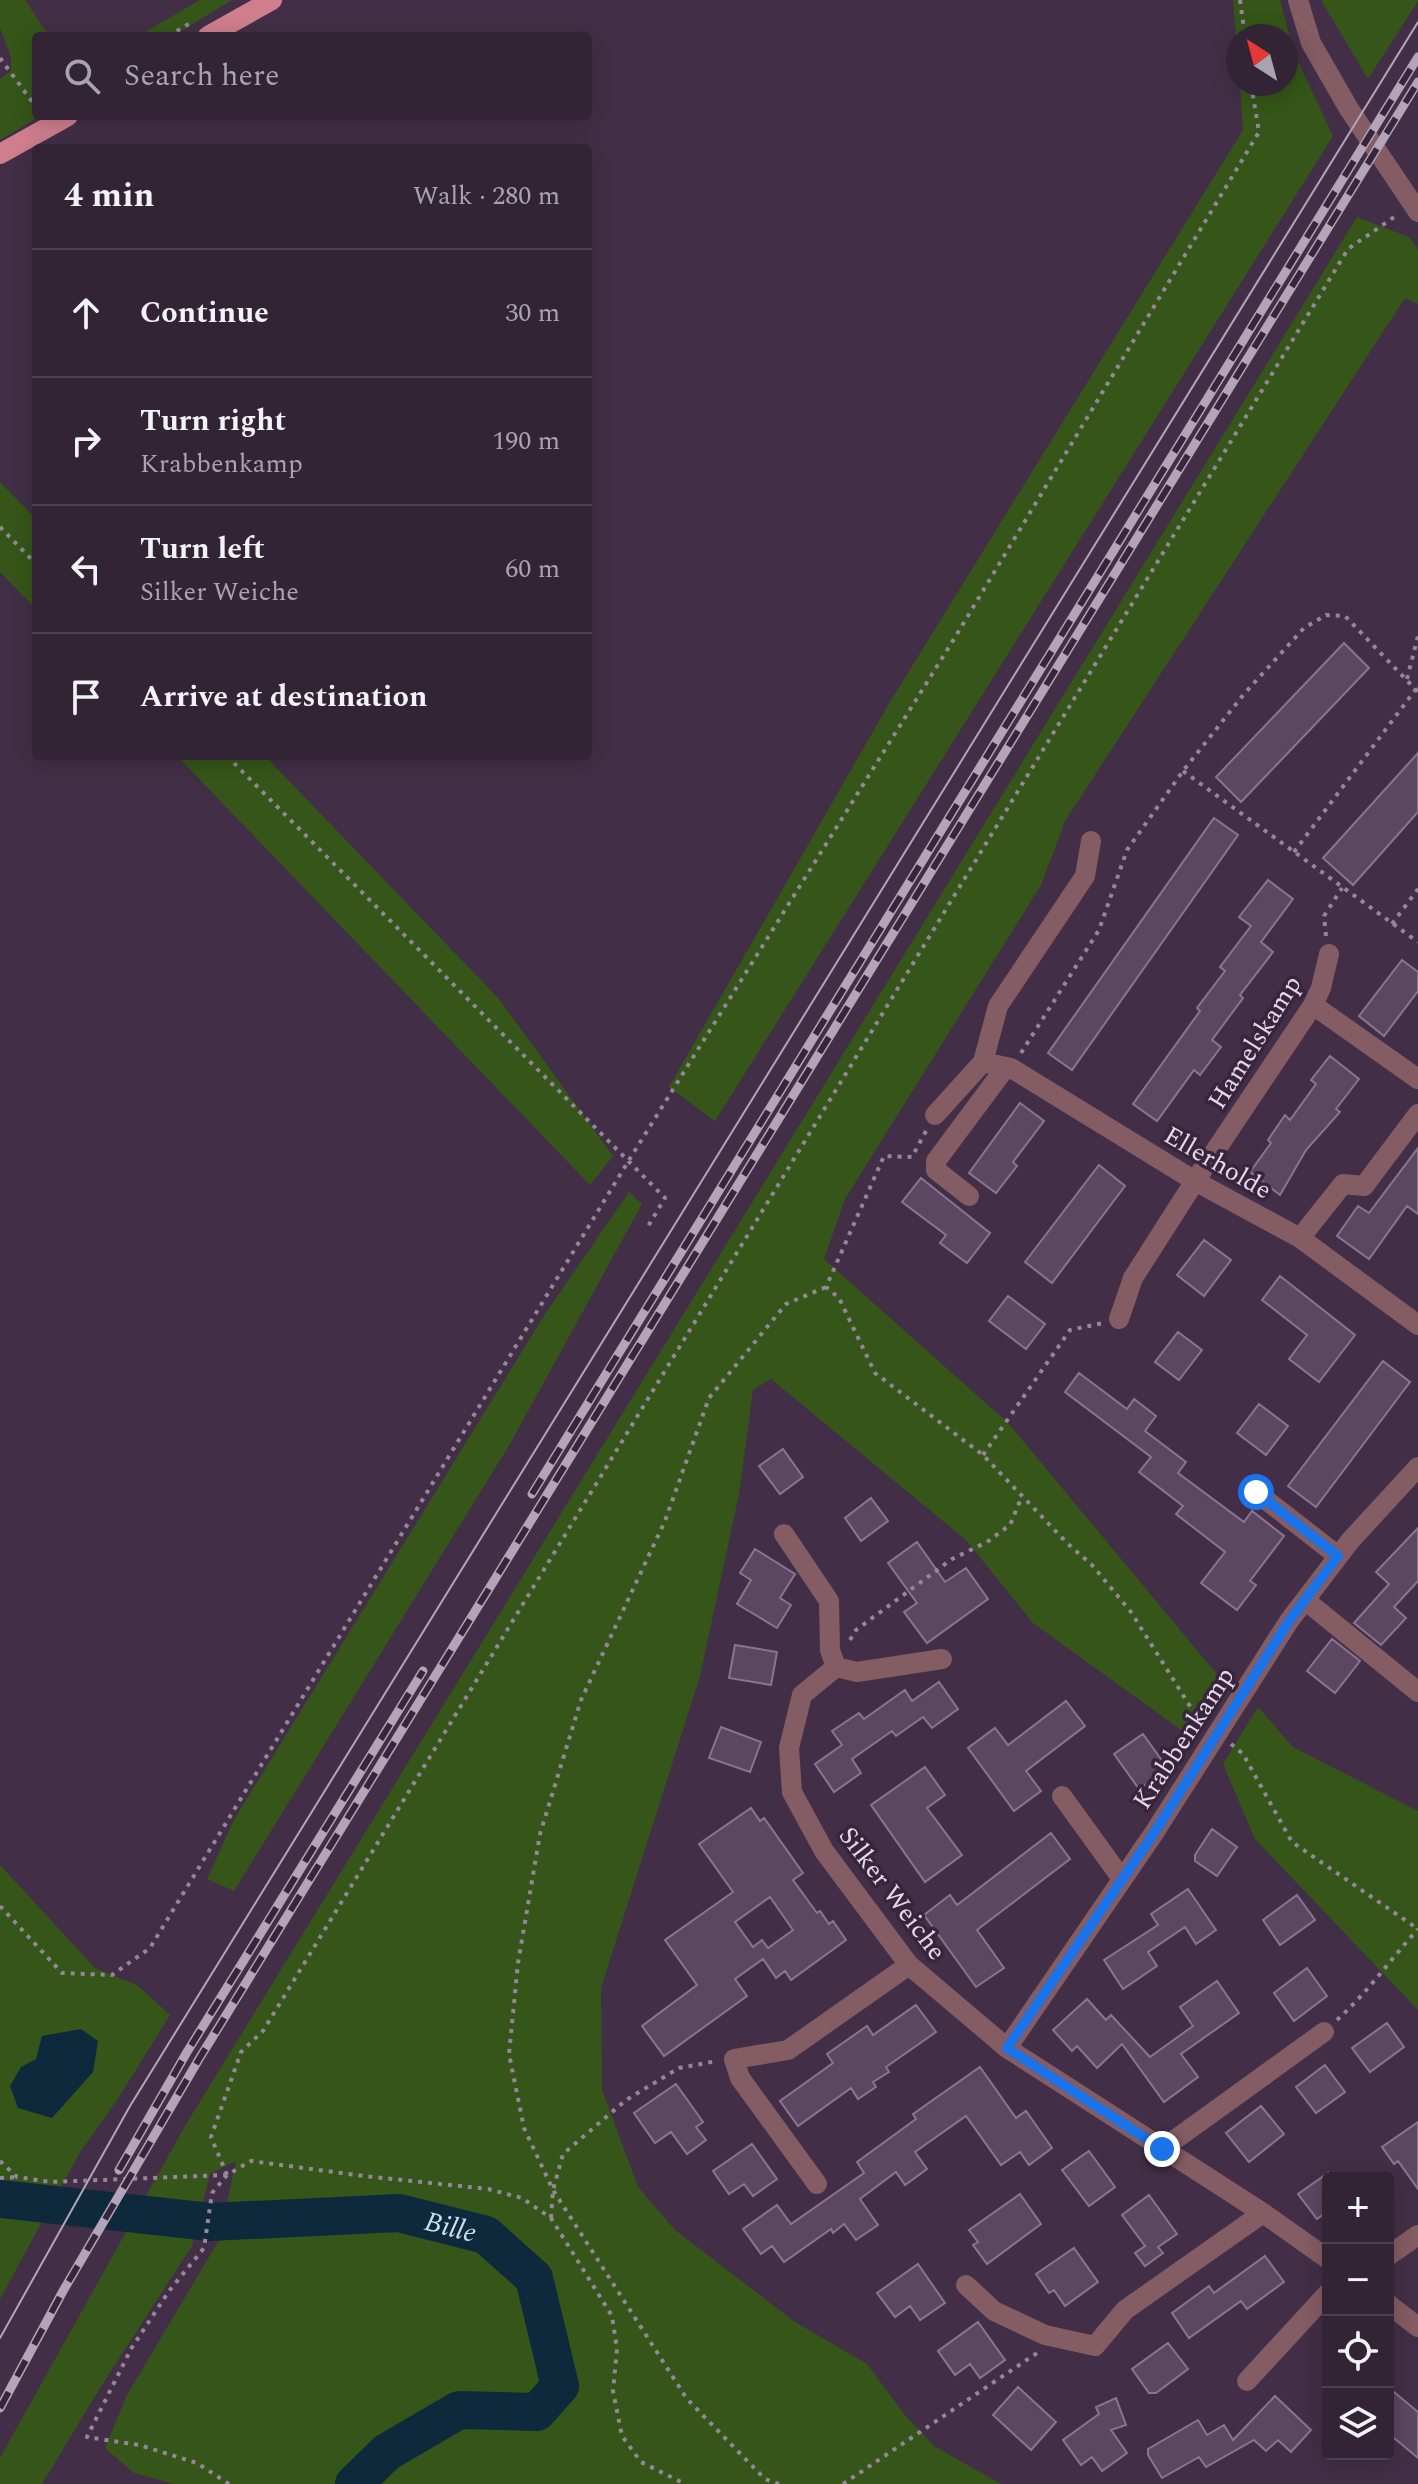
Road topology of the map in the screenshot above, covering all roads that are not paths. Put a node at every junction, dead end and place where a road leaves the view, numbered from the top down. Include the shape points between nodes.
1 (272, 0) edge
2 (1298, 0) edge
3 (215, 32) edge
4 (61, 120) edge
5 (0, 154) edge
6 (1415, 208) edge
7 (1091, 841) dead end
8 (1329, 954) road end
9 (1313, 1005) junction
10 (983, 1062) junction
11 (1008, 1068) junction
12 (1418, 1079) edge
13 (1418, 1114) edge
14 (935, 1115) road end
15 (1195, 1181) junction
16 (969, 1196) dead end
17 (1300, 1238) junction
18 (1119, 1319) road end
19 (1418, 1325) edge
20 (1418, 1467) edge
21 (1256, 1492) dead end
22 (784, 1534) dead end
23 (1338, 1556) junction
24 (1305, 1600) junction
25 (942, 1659) dead end
26 (836, 1667) junction
27 (1418, 1692) edge
28 (1062, 1796) dead end
29 (1122, 1879) junction
30 (909, 1965) junction
31 (1324, 2032) road end
32 (1007, 2048) junction
33 (1162, 2149) junction
34 (817, 2184) dead end
35 (1263, 2213) junction
36 (1418, 2235) edge
37 (1394, 2252) edge
38 (1322, 2255) edge
39 (966, 2285) dead end
40 (1322, 2300) edge
41 (1394, 2309) edge
42 (1418, 2327) edge
43 (1247, 2381) dead end

1 - 3 main road
2 - 6 street via 1311,43
4 - 5 main road
7 - 10 street via 1085,876 998,1006
8 - 9 street, Hamelskamp
9 - 12 street
9 - 15 street, Hamelskamp
10 - 11 street, Ellerholde
10 - 14 street
11 - 15 street, Ellerholde
11 - 16 street via 936,1161 936,1170
13 - 17 street via 1364,1186 1343,1184
15 - 17 street, Ellerholde
15 - 18 street, Hamelskamp via 1133,1278
17 - 19 street, Ellerholde
20 - 23 street, Krabbenkamp
21 - 23 street
22 - 26 street via 829,1601 830,1650
23 - 24 street, Krabbenkamp
24 - 27 street
24 - 29 street, Krabbenkamp
25 - 26 street via 857,1672
26 - 30 street, Silker Weiche via 802,1695 789,1748 792,1792 824,1851
28 - 29 street
29 - 32 street, Krabbenkamp
30 - 32 street, Silker Weiche
30 - 34 street via 788,2050 734,2059 740,2078
31 - 33 street
32 - 33 street, Silker Weiche
33 - 35 street, Silker Weiche
35 - 38 street, Silker Weiche
35 - 39 street via 1125,2310 1095,2346 1045,2335 994,2311
36 - 37 street
40 - 43 street
41 - 42 street

